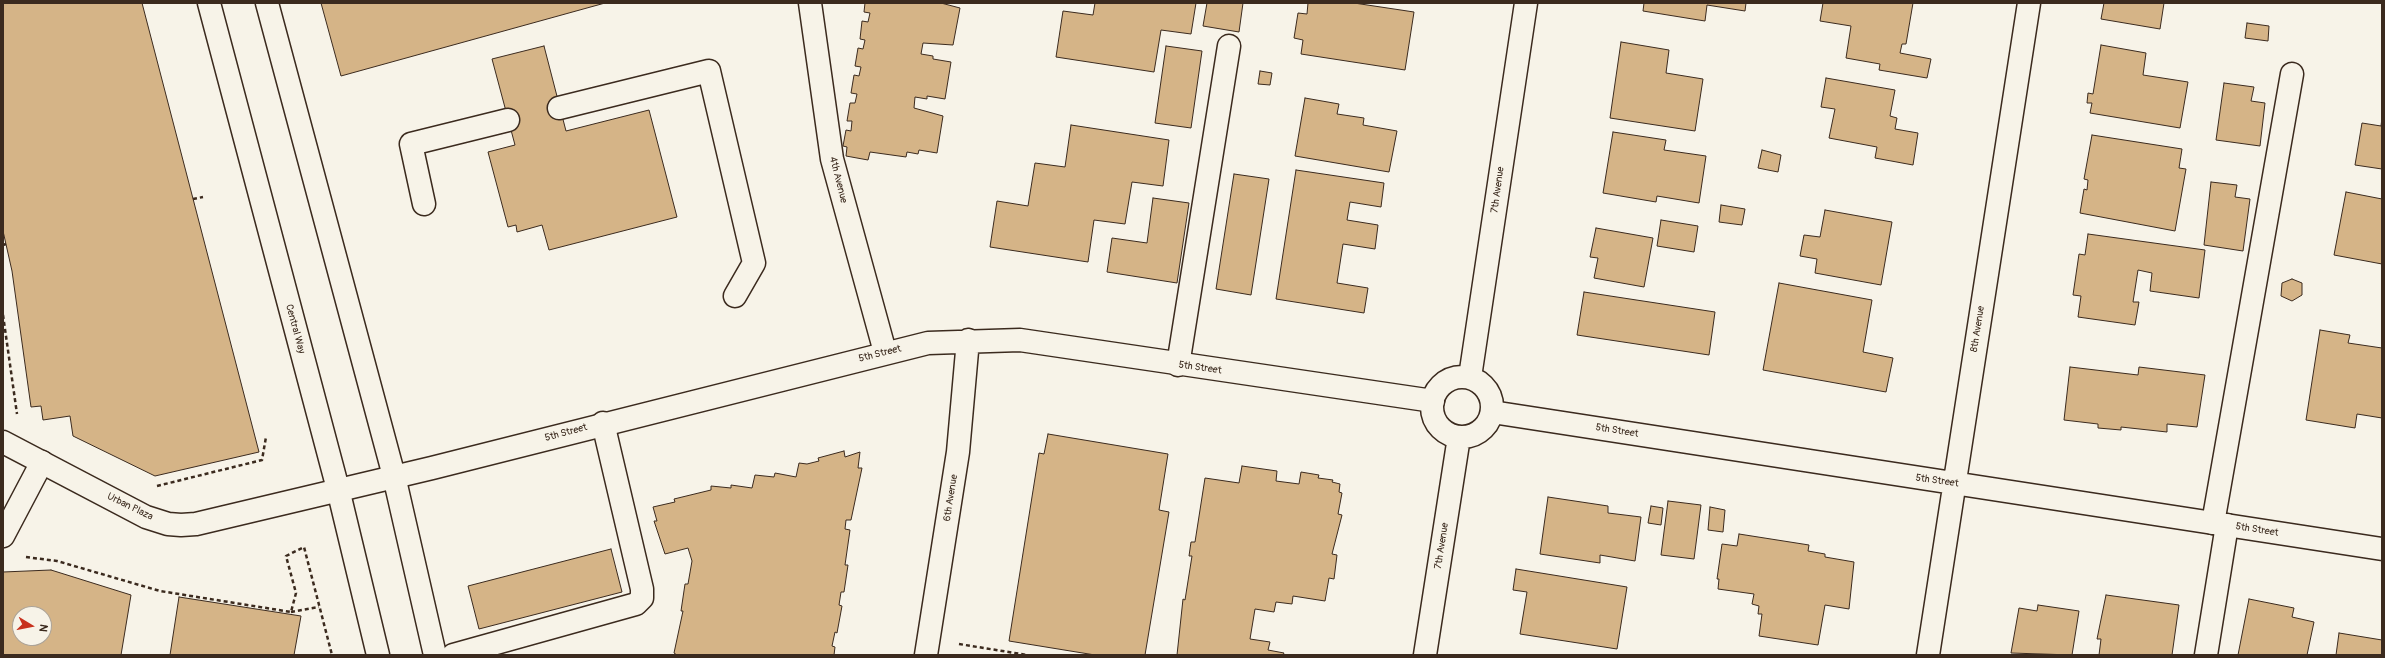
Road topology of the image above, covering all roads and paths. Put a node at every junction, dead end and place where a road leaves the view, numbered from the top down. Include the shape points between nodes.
1 (209, 3) edge
2 (267, 3) edge
3 (810, 3) edge
4 (1526, 3) edge
5 (2029, 3) edge
6 (1229, 46) dead end
7 (2292, 74) dead end
8 (559, 108) dead end
9 (508, 120) dead end
10 (203, 198) dead end
11 (193, 199) dead end
12 (424, 204) dead end
13 (735, 296) dead end
14 (3, 315) edge
15 (968, 340) junction
16 (885, 352) junction
17 (1178, 365) junction
18 (1470, 378) junction
19 (1433, 402) junction
20 (1492, 412) junction
21 (18, 416) dead end
22 (603, 423) junction
23 (266, 437) dead end
24 (1459, 437) junction
25 (3, 442) edge
26 (42, 462) junction
27 (394, 476) junction
28 (149, 483) dead end
29 (1954, 484) junction
30 (338, 490) junction
31 (2220, 524) junction
32 (3, 536) edge
33 (2382, 549) edge
34 (18, 556) dead end
35 (319, 607) junction
36 (291, 612) junction
37 (954, 644) dead end
38 (332, 655) edge
39 (378, 655) edge
40 (436, 655) edge
41 (453, 655) edge
42 (926, 655) edge
43 (1028, 655) edge
44 (1425, 655) edge
45 (1928, 655) edge
46 (2206, 655) edge

1 - 30 street, Central Way
2 - 27 street
3 - 16 street, 4th Avenue via 832,159
4 - 18 street, 7th Avenue
5 - 29 street, 8th Avenue
6 - 17 street
7 - 31 street
8 - 13 street via 709,71 754,263
9 - 12 street via 410,144
10 - 11 path
14 - 21 path
15 - 16 street, 5th Street via 928,343
15 - 17 street, 5th Street via 1020,340
15 - 42 street, 6th Avenue via 958,452
16 - 22 street, 5th Street via 686,405
17 - 19 street, 5th Street
18 - 19 street via 1450,379 1436,392
18 - 20 street via 1486,388 1491,397
19 - 24 street via 1432,411 1441,429
20 - 24 street via 1486,426 1478,433 1469,437
20 - 29 street, 5th Street
22 - 27 street, 5th Street
22 - 41 street via 642,598 636,604
23 - 28 path via 262,460 156,486
24 - 44 street, 7th Avenue
25 - 26 street, Urban Plaza
26 - 30 street, Urban Plaza via 146,517 168,524 196,524
26 - 32 street
27 - 30 street, 5th Street
27 - 40 street
29 - 31 street, 5th Street
29 - 45 street, 8th Avenue
30 - 39 street, Central Way
31 - 33 street, 5th Street
31 - 46 street
34 - 36 path via 57,561 160,591
35 - 36 path
35 - 36 path via 304,547 286,556 296,593
35 - 38 path
37 - 43 path

